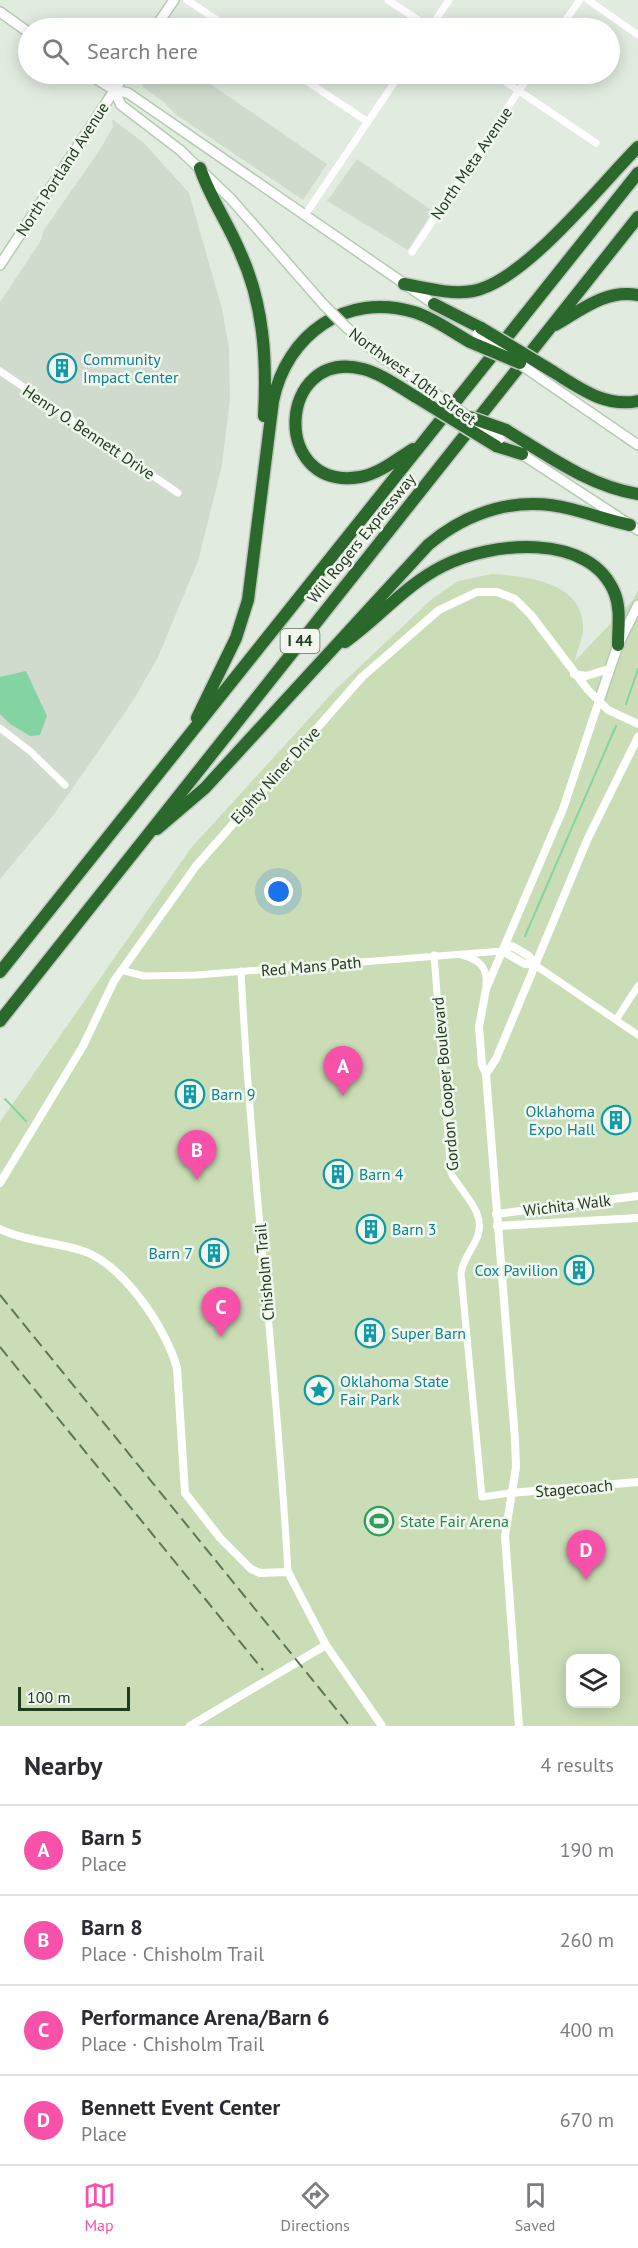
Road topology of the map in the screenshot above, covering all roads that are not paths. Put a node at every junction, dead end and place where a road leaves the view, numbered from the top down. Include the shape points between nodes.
1 (174, 0) edge
2 (187, 0) edge
3 (388, 0) edge
4 (449, 0) edge
5 (579, 0) edge
6 (588, 0) edge
7 (0, 12) edge
8 (162, 18) edge
9 (214, 18) edge
10 (415, 18) edge
11 (437, 18) edge
12 (567, 18) edge
13 (614, 18) edge
14 (620, 22) edge
15 (18, 25) edge
16 (638, 34) edge
17 (104, 84) edge
18 (118, 84) edge
19 (311, 84) edge
20 (393, 84) edge
21 (509, 84) edge
22 (524, 84) edge
23 (114, 90) junction
24 (519, 91) junction
25 (368, 122) junction
26 (596, 143) dead end
27 (638, 147) edge
28 (200, 168) junction
29 (638, 173) edge
30 (305, 215) junction
31 (638, 217) edge
32 (412, 252) dead end
33 (0, 265) edge
34 (405, 284) junction
35 (638, 295) edge
36 (434, 304) joint
37 (549, 329) junction
38 (476, 335) junction
39 (520, 363) joint
40 (0, 371) edge
41 (548, 375) junction
42 (638, 401) edge
43 (469, 417) joint
44 (501, 439) junction
45 (422, 444) junction
46 (638, 445) edge
47 (522, 454) joint
48 (178, 493) dead end
49 (638, 494) edge
50 (260, 501) junction
51 (634, 527) edge
52 (638, 605) edge
53 (618, 645) junction
54 (325, 657) junction
55 (609, 669) junction
56 (574, 674) junction
57 (599, 701) junction
58 (638, 724) edge
59 (0, 728) edge
60 (190, 734) junction
61 (638, 738) edge
62 (638, 755) edge
63 (626, 761) junction
64 (65, 785) dead end
65 (136, 847) junction
66 (502, 951) junction
67 (457, 953) junction
68 (434, 955) junction
69 (535, 965) junction
70 (121, 970) junction
71 (241, 971) junction
72 (0, 972) edge
73 (638, 986) edge
74 (486, 989) junction
75 (616, 1020) junction
76 (0, 1021) edge
77 (638, 1035) edge
78 (486, 1074) junction
79 (0, 1183) edge
80 (638, 1196) edge
81 (496, 1214) junction
82 (638, 1218) edge
83 (497, 1226) junction
84 (0, 1229) edge
85 (638, 1482) edge
86 (510, 1493) junction
87 (288, 1572) junction
88 (322, 1643) junction
89 (190, 1726) edge
90 (382, 1726) edge
91 (519, 1726) edge

1 - 8 main road
2 - 9 street
3 - 10 street
4 - 11 street
5 - 12 street
6 - 13 street
7 - 15 main road
14 - 16 street
17 - 23 main road, Northwest 10th Street
18 - 23 main road, North Portland Avenue
19 - 25 street
20 - 25 street
21 - 24 street
22 - 24 street, North Meta Avenue
23 - 28 main road, Northwest 10th Street via 122,105
23 - 30 main road, Northwest 10th Street via 128,93
23 - 33 main road, North Portland Avenue
24 - 26 street
24 - 32 street, North Meta Avenue
25 - 30 street
27 - 34 highway via 509,277 470,292
28 - 43 main road, Northwest 10th Street, bridge via 346,327 380,356
28 - 50 highway via 207,190 242,255 259,309 266,367
29 - 45 highway, Will Rogers Expressway / I 44
30 - 34 main road, Northwest 10th Street
31 - 37 highway, Will Rogers Expressway / I 44
34 - 36 main road, Northwest 10th Street
35 - 37 highway via 617,294 600,299
36 - 38 highway
37 - 65 highway, Will Rogers Expressway / I 44
38 - 39 highway, bridge
38 - 41 highway, bridge
38 - 50 highway via 387,308 342,314 312,332 290,355 277,384
39 - 41 main road, bridge
40 - 48 street, Henry O. Bennett Drive
41 - 42 highway via 604,400
41 - 46 main road
43 - 44 highway, bridge
44 - 45 highway, bridge via 362,369 321,374 305,388 295,410 294,432 300,450 326,473 347,478 370,474
44 - 47 highway
44 - 49 highway via 615,489
45 - 60 highway, Will Rogers Expressway / I 44
47 - 51 main road
50 - 60 highway via 244,615 237,638
51 - 54 highway via 537,503 503,507 470,517 428,545
52 - 53 main road
53 - 54 highway via 616,596 603,575 564,552 507,547 465,556 427,575
53 - 55 main road
54 - 65 highway via 205,788
55 - 56 street via 586,676
55 - 57 main road
56 - 57 street, Eighty Niner Drive
56 - 70 street, Eighty Niner Drive via 525,608 509,596 477,592 439,610 369,670 241,813 196,866
57 - 58 street, Eighty Niner Drive
57 - 66 street via 563,809
59 - 64 street
60 - 72 highway, Will Rogers Expressway / I 44
61 - 63 street
62 - 63 street
63 - 69 street via 588,838
65 - 76 highway, Will Rogers Expressway / I 44
66 - 67 street, Red Mans Path
66 - 69 street
66 - 74 street
67 - 68 street, Red Mans Path
67 - 74 street via 480,964 487,976
68 - 71 street, Red Mans Path
68 - 86 street, Gordon Cooper Boulevard via 451,1173 475,1208 479,1222 478,1237 461,1274 482,1497
69 - 75 street
69 - 78 street
70 - 71 street, Red Mans Path via 144,976
70 - 79 street, Eighty Niner Drive via 83,1046
71 - 87 street, Chisholm Trail
73 - 75 street
74 - 78 street via 479,1027
75 - 77 street
78 - 81 street
80 - 81 street, Wichita Walk
81 - 83 street
82 - 83 street, Wichita Walk
83 - 86 street via 515,1439 516,1467
84 - 87 street via 87,1252 132,1290 166,1337 177,1368 185,1493 220,1538 251,1569 260,1573
85 - 86 street, Stagecoach
86 - 91 street via 505,1536
87 - 88 street
88 - 89 street
88 - 90 street

